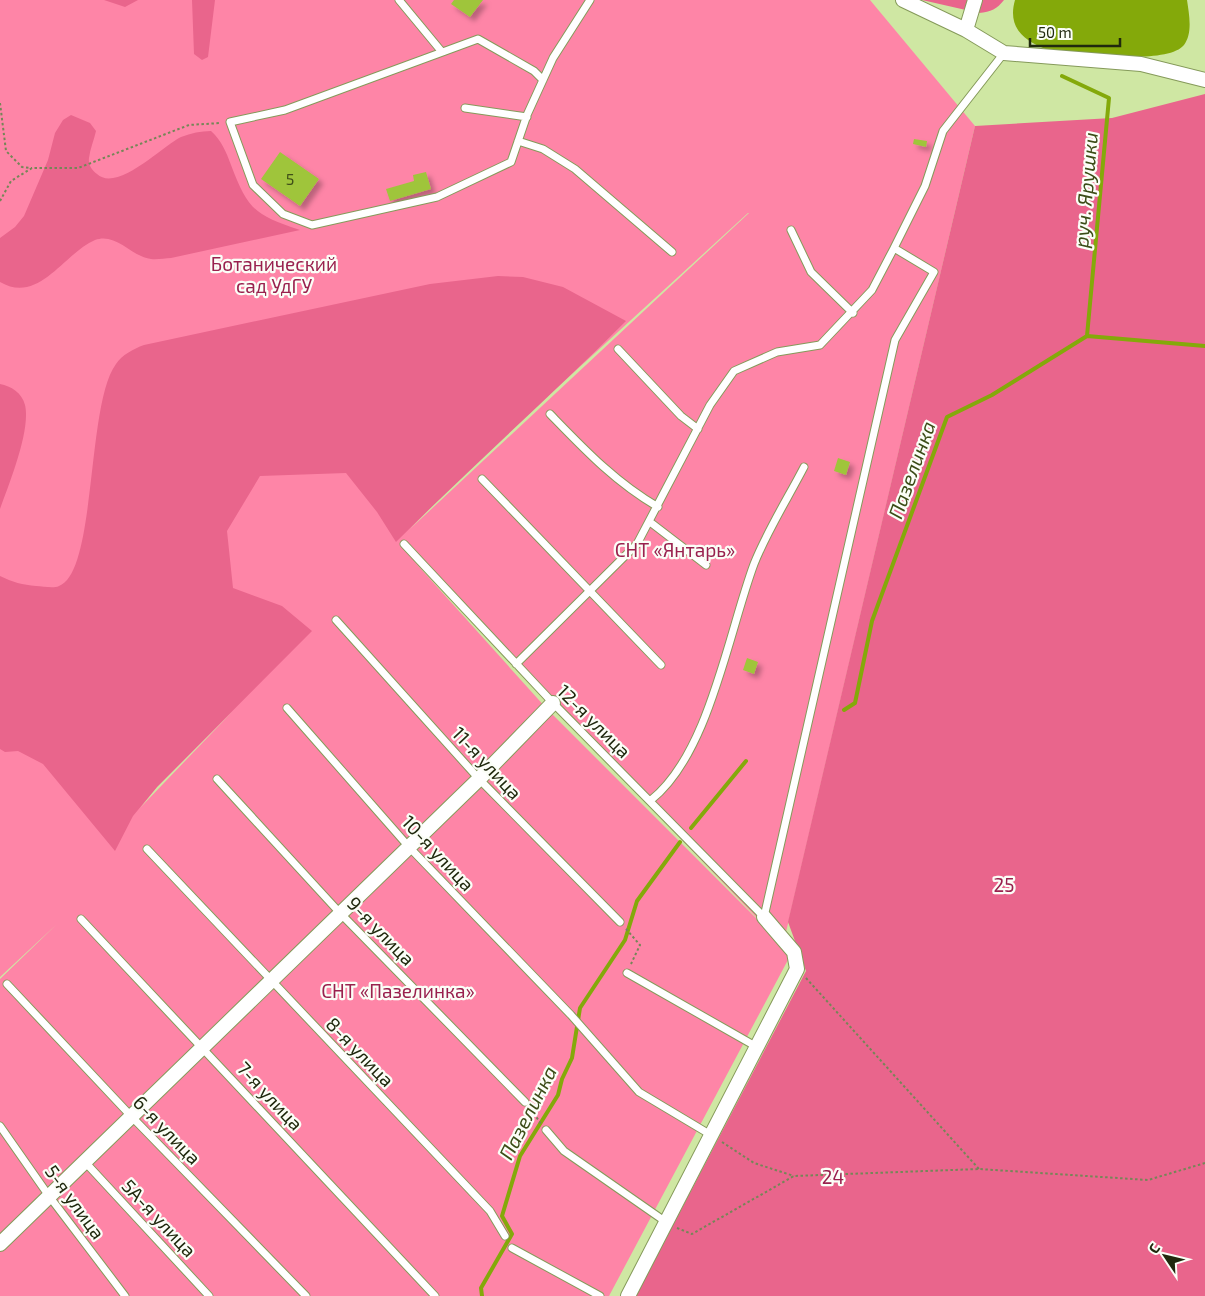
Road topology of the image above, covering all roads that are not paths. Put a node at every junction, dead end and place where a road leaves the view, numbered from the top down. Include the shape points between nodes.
1 (399, 0) edge
2 (590, 0) edge
3 (903, 0) edge
4 (975, 0) edge
5 (966, 30) junction
6 (442, 52) junction
7 (1004, 54) junction
8 (543, 80) junction
9 (1205, 80) edge
10 (465, 108) dead end
11 (527, 117) junction
12 (518, 141) junction
13 (791, 230) dead end
14 (894, 248) junction
15 (672, 252) dead end
16 (853, 313) junction
17 (618, 349) dead end
18 (550, 414) dead end
19 (698, 429) junction
20 (804, 467) dead end
21 (482, 479) dead end
22 (658, 507) junction
23 (650, 522) junction
24 (404, 544) dead end
25 (706, 565) dead end
26 (588, 592) junction
27 (336, 620) dead end
28 (516, 664) junction
29 (660, 665) dead end
30 (553, 703) junction
31 (287, 708) dead end
32 (217, 779) dead end
33 (479, 779) junction
34 (651, 800) junction
35 (409, 847) junction
36 (147, 849) dead end
37 (340, 913) junction
38 (764, 918) junction
39 (81, 919) dead end
40 (620, 922) dead end
41 (627, 973) road end
42 (270, 981) junction
43 (7, 984) dead end
44 (757, 1047) junction
45 (201, 1048) junction
46 (525, 1102) dead end
47 (131, 1116) junction
48 (0, 1126) edge
49 (546, 1130) dead end
50 (711, 1135) junction
51 (85, 1162) junction
52 (49, 1196) junction
53 (666, 1222) junction
54 (505, 1236) dead end
55 (0, 1244) edge
56 (512, 1248) dead end
57 (125, 1296) edge
58 (209, 1296) edge
59 (306, 1296) edge
60 (435, 1296) edge
61 (600, 1296) edge
62 (628, 1296) edge

1 - 6 lane
2 - 8 lane via 552,58
3 - 5 street
4 - 5 street
5 - 7 street
6 - 8 lane via 478,39 534,71
6 - 12 lane via 285,110 230,122 253,185 283,214 312,225 438,197 511,162
7 - 9 street via 1141,64
7 - 14 lane via 943,131 925,186
8 - 11 lane
10 - 11 lane
11 - 12 lane
12 - 15 lane via 543,149 575,169
13 - 16 lane via 811,272
14 - 16 lane via 872,290
14 - 38 lane via 934,272 894,340
16 - 19 lane via 820,345 777,352 734,371
17 - 19 lane via 681,416
18 - 22 lane via 605,470
19 - 22 lane
20 - 34 lane via 755,563 700,732 666,788
21 - 26 lane
22 - 23 lane
23 - 25 lane
23 - 26 lane via 637,544
24 - 28 lane, 12-я улица
26 - 28 lane
26 - 29 lane
27 - 33 lane, 11-я улица
28 - 30 lane, 12-я улица
30 - 33 street
30 - 34 lane, 12-я улица
31 - 35 lane, 10-я улица
32 - 37 lane, 9-я улица
33 - 35 street
33 - 40 lane, 11-я улица
34 - 38 lane, 12-я улица
35 - 37 street
35 - 50 lane, 10-я улица via 571,1015 638,1092
36 - 42 lane, 8-я улица
37 - 42 street
37 - 46 lane, 9-я улица
38 - 44 street via 794,952 797,969
39 - 45 lane, 7-я улица
41 - 44 lane
42 - 45 street
42 - 54 lane, 8-я улица via 490,1211
43 - 47 lane, 6-я улица
44 - 50 street
45 - 47 street
45 - 60 lane, 7-я улица
47 - 51 street
47 - 59 lane, 6-я улица
48 - 52 lane, 5-я улица
49 - 53 lane via 564,1151
50 - 53 street
51 - 52 street
51 - 58 lane, 5А-я улица
52 - 55 street
52 - 57 lane, 5-я улица
53 - 62 street
56 - 61 lane

